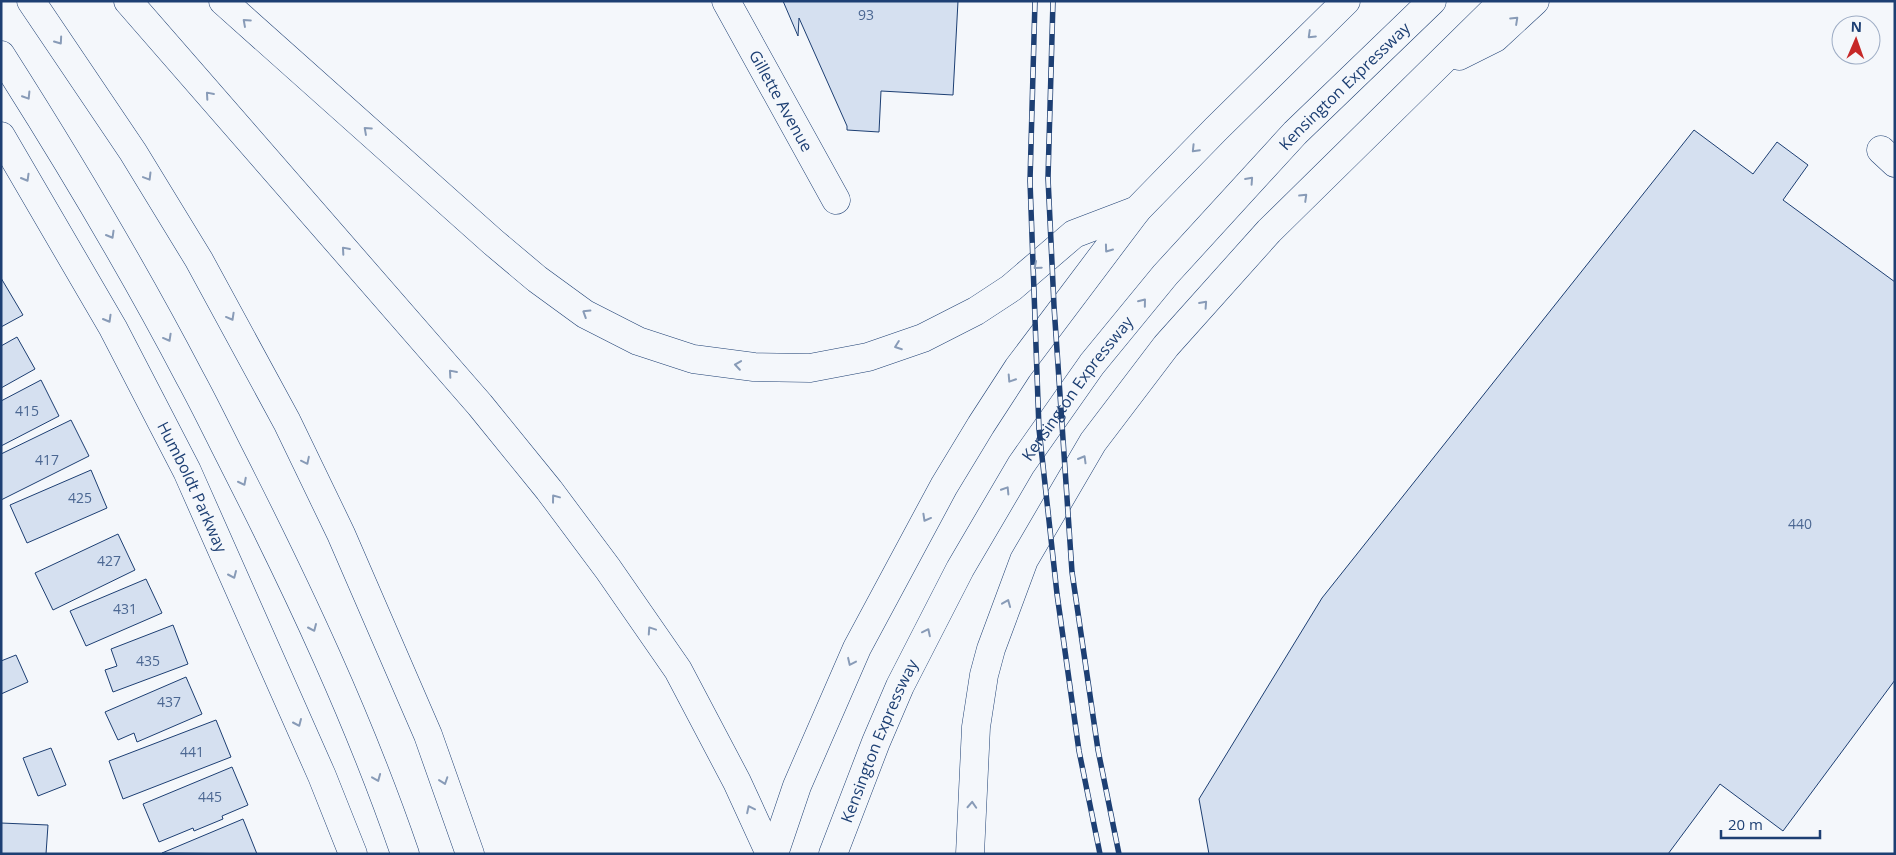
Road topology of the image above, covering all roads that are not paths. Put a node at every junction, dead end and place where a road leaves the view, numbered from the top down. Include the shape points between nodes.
1 (31, 1) edge
2 (128, 1) edge
3 (223, 1) edge
4 (726, 1) edge
5 (1346, 1) edge
6 (1432, 1) edge
7 (1503, 1) edge
8 (1535, 1) edge
9 (1, 55) edge
10 (1437, 66) junction
11 (1, 136) edge
12 (836, 200) dead end
13 (1137, 210) junction
14 (353, 854) edge
15 (405, 854) edge
16 (470, 854) edge
17 (770, 854) edge
18 (774, 854) edge
19 (833, 854) edge
20 (970, 854) edge

1 -> 16 main road via 133,152 199,260 275,399 341,534 420,717
17 -> 2 main road via 733,774 678,670 561,506 480,406
13 -> 3 main road via 1074,234 1011,288 976,311 923,338 868,357 810,368 754,367 693,359 638,341 585,314 537,279
4 - 12 main road, Gillette Avenue
5 -> 13 main road
19 -> 6 main road, Kensington Expressway via 900,686 960,568 1021,465 1092,364 1165,275 1295,134
7 - 10 main road
10 -> 8 main road via 1495,38
9 -> 15 main road via 80,182 191,378 272,539 338,684
20 -> 10 main road via 976,727 991,649 1024,560 1093,442 1166,346 1269,231
11 -> 14 main road, Humboldt Parkway via 113,328 187,471 322,776
13 -> 18 main road via 1018,368 944,486 857,648 796,786

